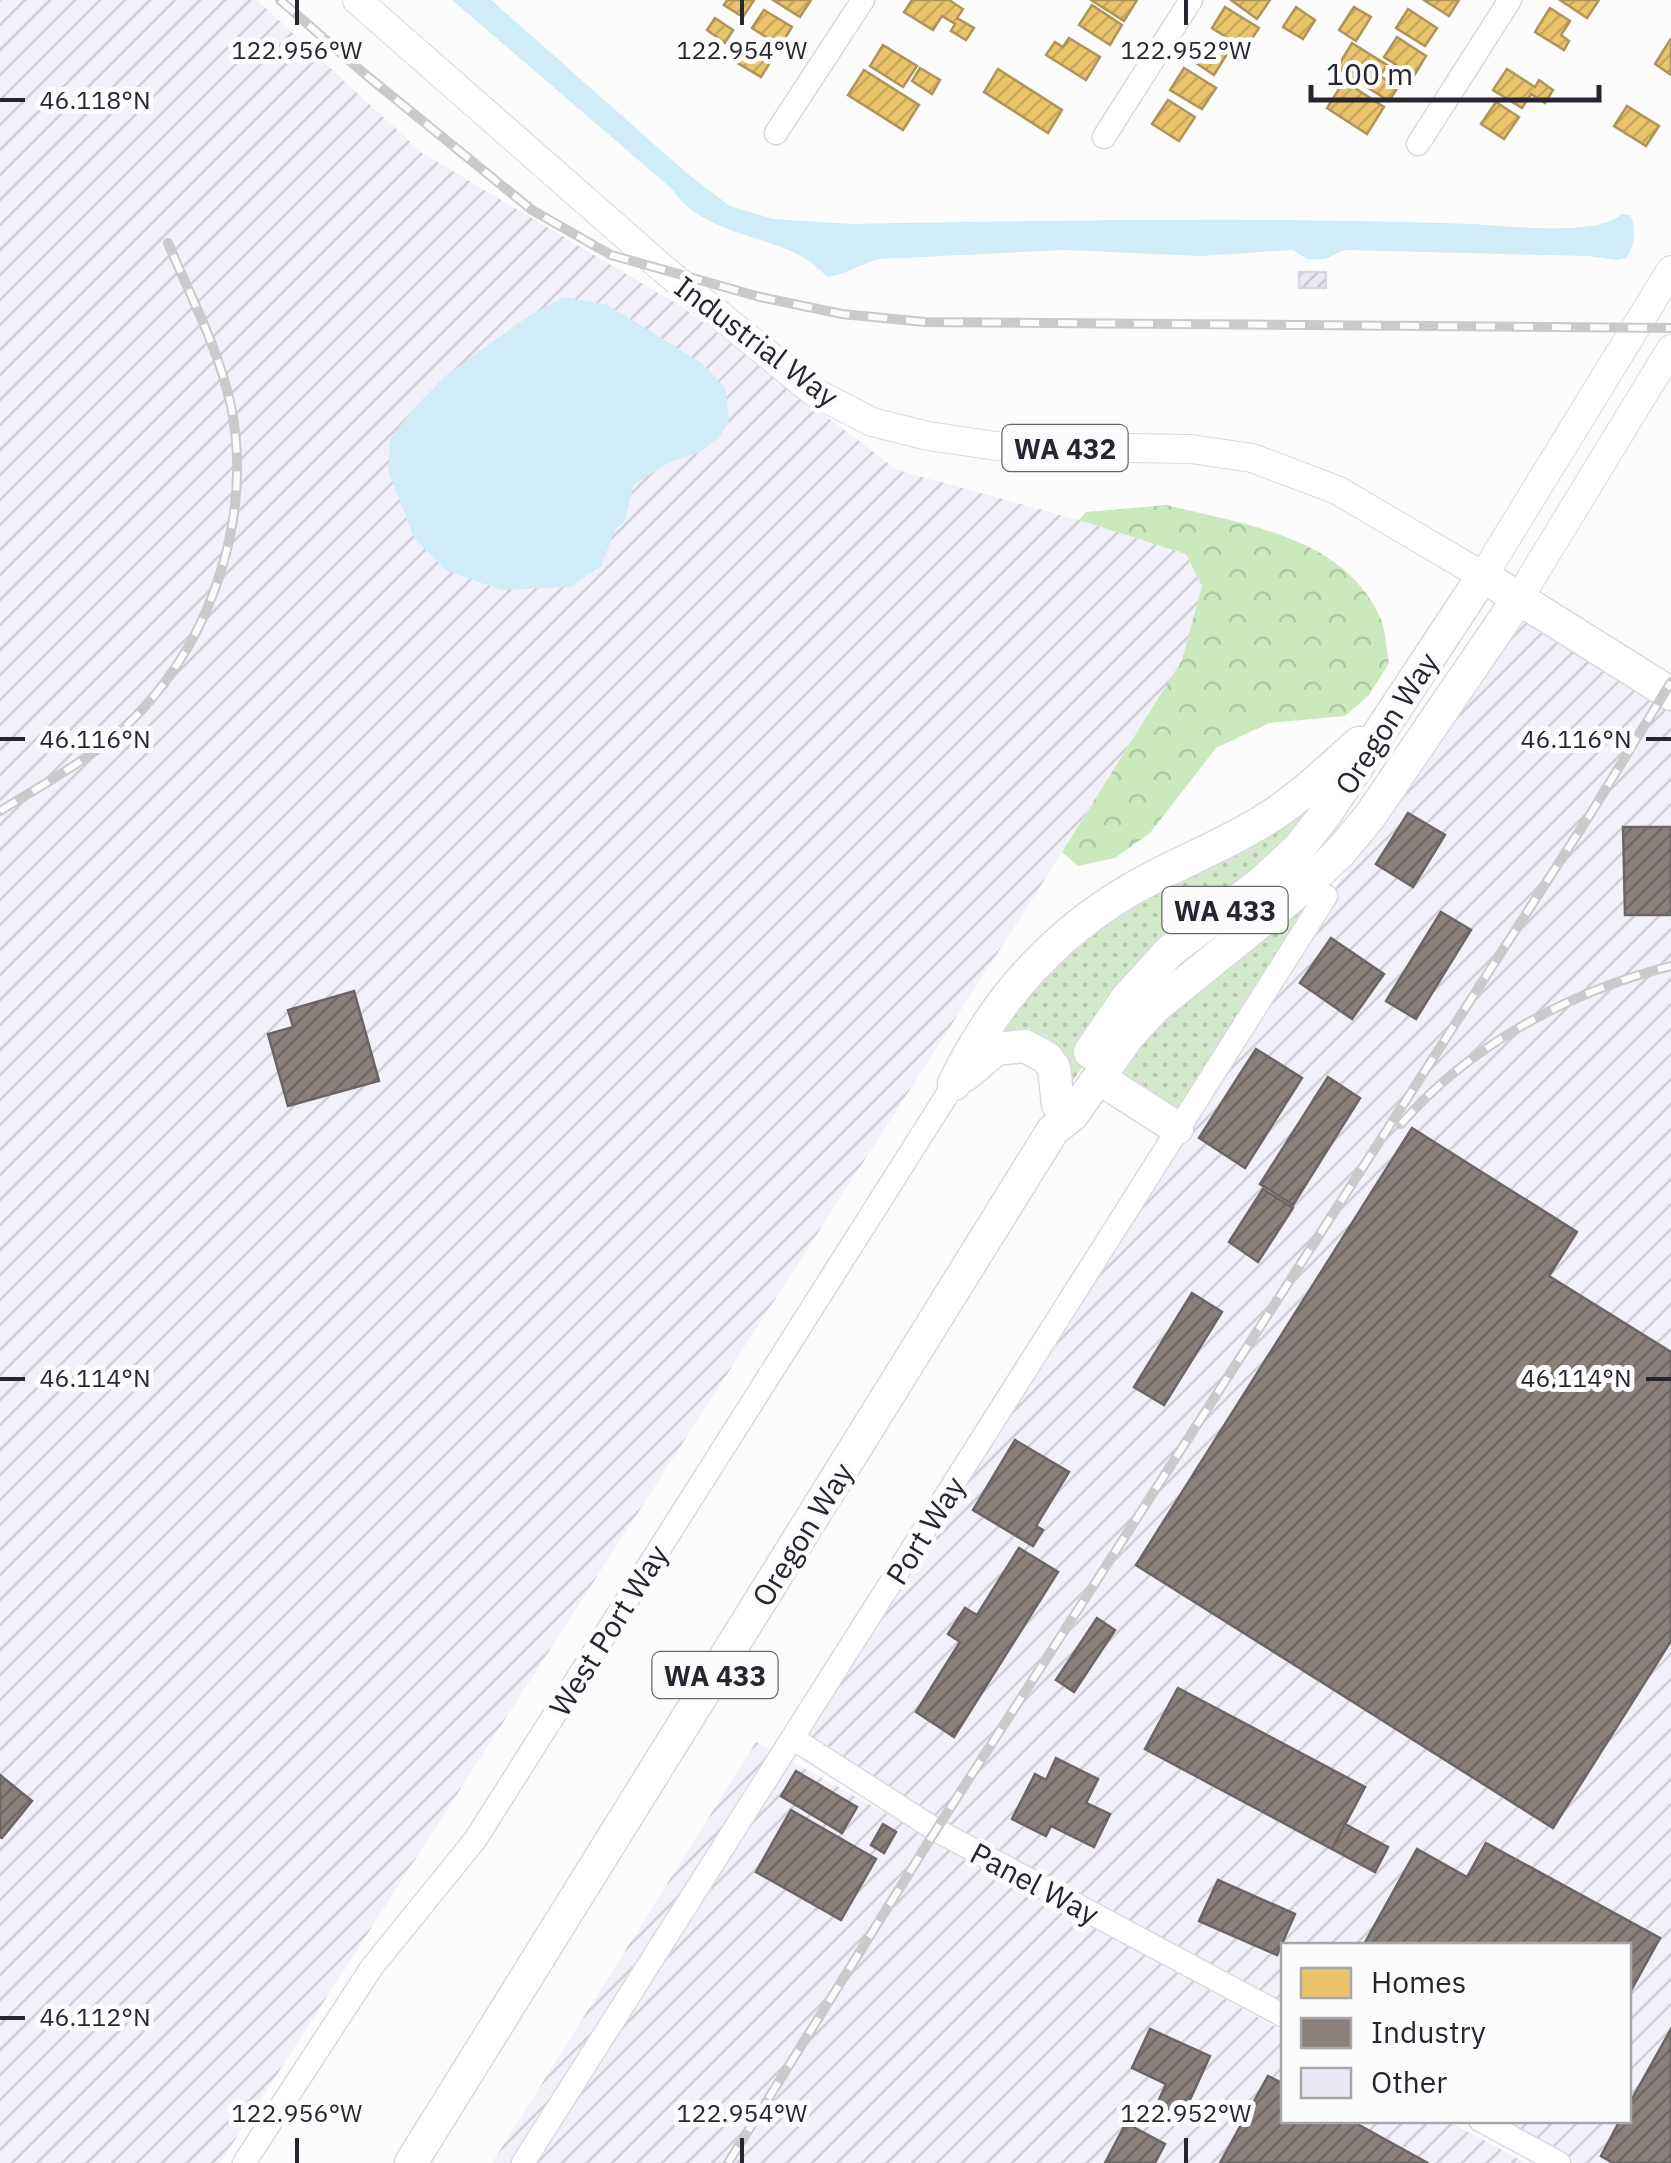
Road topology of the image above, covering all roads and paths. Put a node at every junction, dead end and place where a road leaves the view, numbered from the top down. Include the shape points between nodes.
1 (357, 0) edge
2 (863, 0) edge
3 (1191, 0) edge
4 (1510, 0) edge
5 (776, 133) dead end
6 (1104, 137) dead end
7 (1418, 144) dead end
8 (1671, 270) edge
9 (1671, 349) edge
10 (1483, 576) junction
11 (1519, 598) junction
12 (1671, 694) edge
13 (1391, 716) junction
14 (1326, 896) dead end
15 (1099, 1078) junction
16 (954, 1084) junction
17 (1056, 1117) junction
18 (1177, 1128) junction
19 (794, 1739) junction
20 (1281, 2014) edge
21 (1486, 2123) edge
22 (244, 2163) edge
23 (410, 2163) edge
24 (523, 2163) edge
25 (1559, 2163) edge

1 - 10 main road, Industrial Way / WA 432 via 668,274 814,392 872,422 996,446 1191,448 1252,458 1337,490
2 - 5 street
3 - 6 street
4 - 7 street
8 - 10 main road, Oregon Way
9 - 11 main road, Oregon Way
10 - 11 highway, Industrial Way / WA 432
10 - 13 highway, Oregon Way / WA 433
11 - 12 highway, WA 432
11 - 15 highway, Oregon Way / WA 433 via 1341,851 1155,1007
13 - 16 highway via 1274,814 1130,890 1051,948 1005,1000
13 - 17 highway, Oregon Way / WA 433 via 1300,848 1170,951 1127,998
14 - 18 street, Port Way
15 - 17 highway, Oregon Way / WA 433 via 1072,1115
15 - 18 highway
16 - 17 highway via 996,1049 1025,1046 1054,1068
16 - 22 street, West Port Way via 475,1840 372,1967
17 - 23 highway, Oregon Way / WA 433
18 - 19 street, Port Way
19 - 20 street, Panel Way via 936,1830
19 - 24 street, Port Way
21 - 25 street

